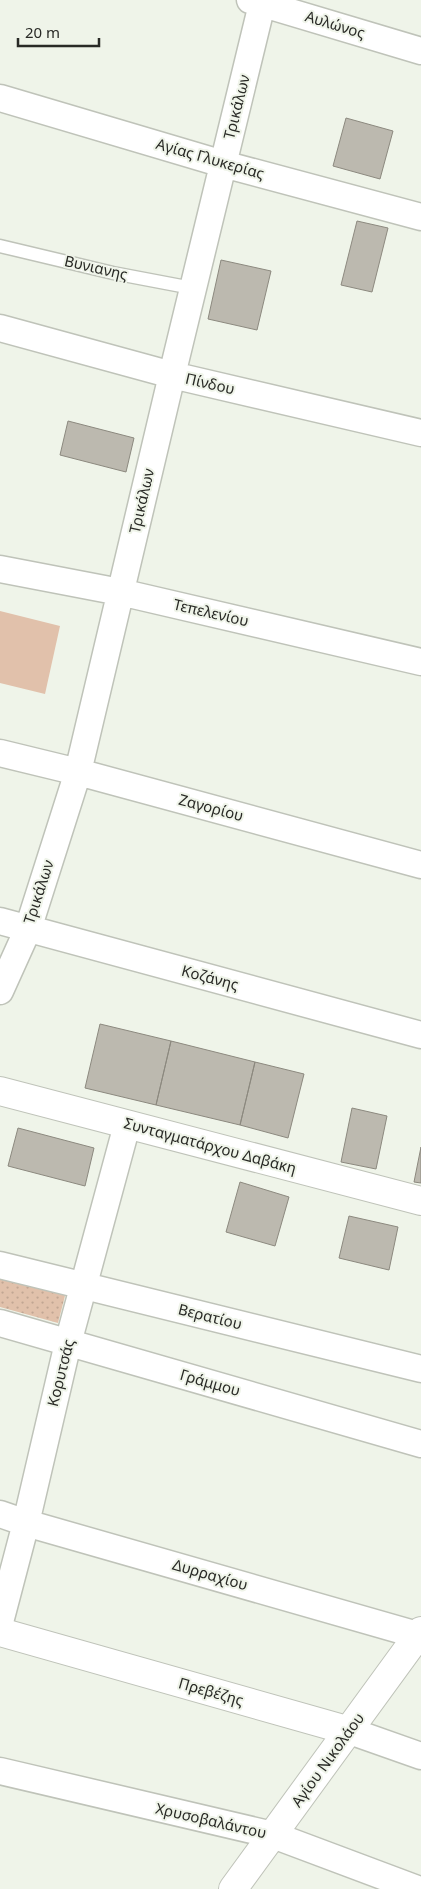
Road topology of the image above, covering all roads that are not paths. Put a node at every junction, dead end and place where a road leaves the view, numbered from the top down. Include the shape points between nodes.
1 (256, 2) edge
2 (421, 51) edge
3 (0, 98) edge
4 (223, 164) junction
5 (421, 217) edge
6 (0, 246) edge
7 (192, 288) junction
8 (0, 328) edge
9 (172, 375) junction
10 (421, 433) edge
11 (0, 569) edge
12 (120, 592) junction
13 (421, 662) edge
14 (0, 753) edge
15 (78, 772) junction
16 (421, 865) edge
17 (0, 921) edge
18 (28, 929) junction
19 (0, 991) edge
20 (421, 1036) edge
21 (0, 1092) edge
22 (127, 1125) junction
23 (421, 1201) edge
24 (0, 1265) edge
25 (84, 1286) junction
26 (0, 1323) edge
27 (68, 1343) junction
28 (421, 1368) edge
29 (421, 1444) edge
30 (0, 1514) edge
31 (26, 1523) junction
32 (0, 1622) edge
33 (0, 1632) edge
34 (420, 1634) edge
35 (350, 1731) junction
36 (421, 1756) edge
37 (0, 1771) edge
38 (273, 1835) junction
39 (233, 1889) edge
40 (417, 1889) edge

1 - 2 street, Αυλώνος
1 - 4 street, Τρικάλων
3 - 4 street, Αγίας Γλυκερίας
4 - 5 street, Αγίας Γλυκερίας
4 - 7 street, Τρικάλων
6 - 7 lane, Βυνιανης
7 - 9 street, Τρικάλων
8 - 9 street, Πίνδου
9 - 10 street, Πίνδου
9 - 12 street, Τρικάλων
11 - 12 street, Τεπελενίου
12 - 13 street, Τεπελενίου
12 - 15 street, Τρικάλων
14 - 15 street, Ζαγορίου
15 - 16 street, Ζαγορίου
15 - 18 street, Τρικάλων
17 - 18 street, Κοζάνης
18 - 19 street, Τρικάλων
18 - 20 street, Κοζάνης
21 - 22 street, Συνταγματάρχου Δαβάκη
22 - 23 street, Συνταγματάρχου Δαβάκη
22 - 25 street, Κορυτσάς
24 - 25 street, Βερατίου
25 - 27 street, Κορυτσάς
25 - 28 street, Βερατίου
26 - 27 street, Γράμμου
27 - 29 street, Γράμμου
27 - 31 street, Κορυτσάς
30 - 31 street, Δυρραχίου
31 - 32 street, Κορυτσάς
31 - 34 street, Δυρραχίου
33 - 35 street, Πρεβέζης
34 - 35 street, Αγίου Νικολάου
35 - 36 street, Πρεβέζης
35 - 38 street, Αγίου Νικολάου
37 - 38 street, Χρυσοβαλάντου
38 - 39 street, Αγίου Νικολάου
38 - 40 street, Χρυσοβαλάντου

